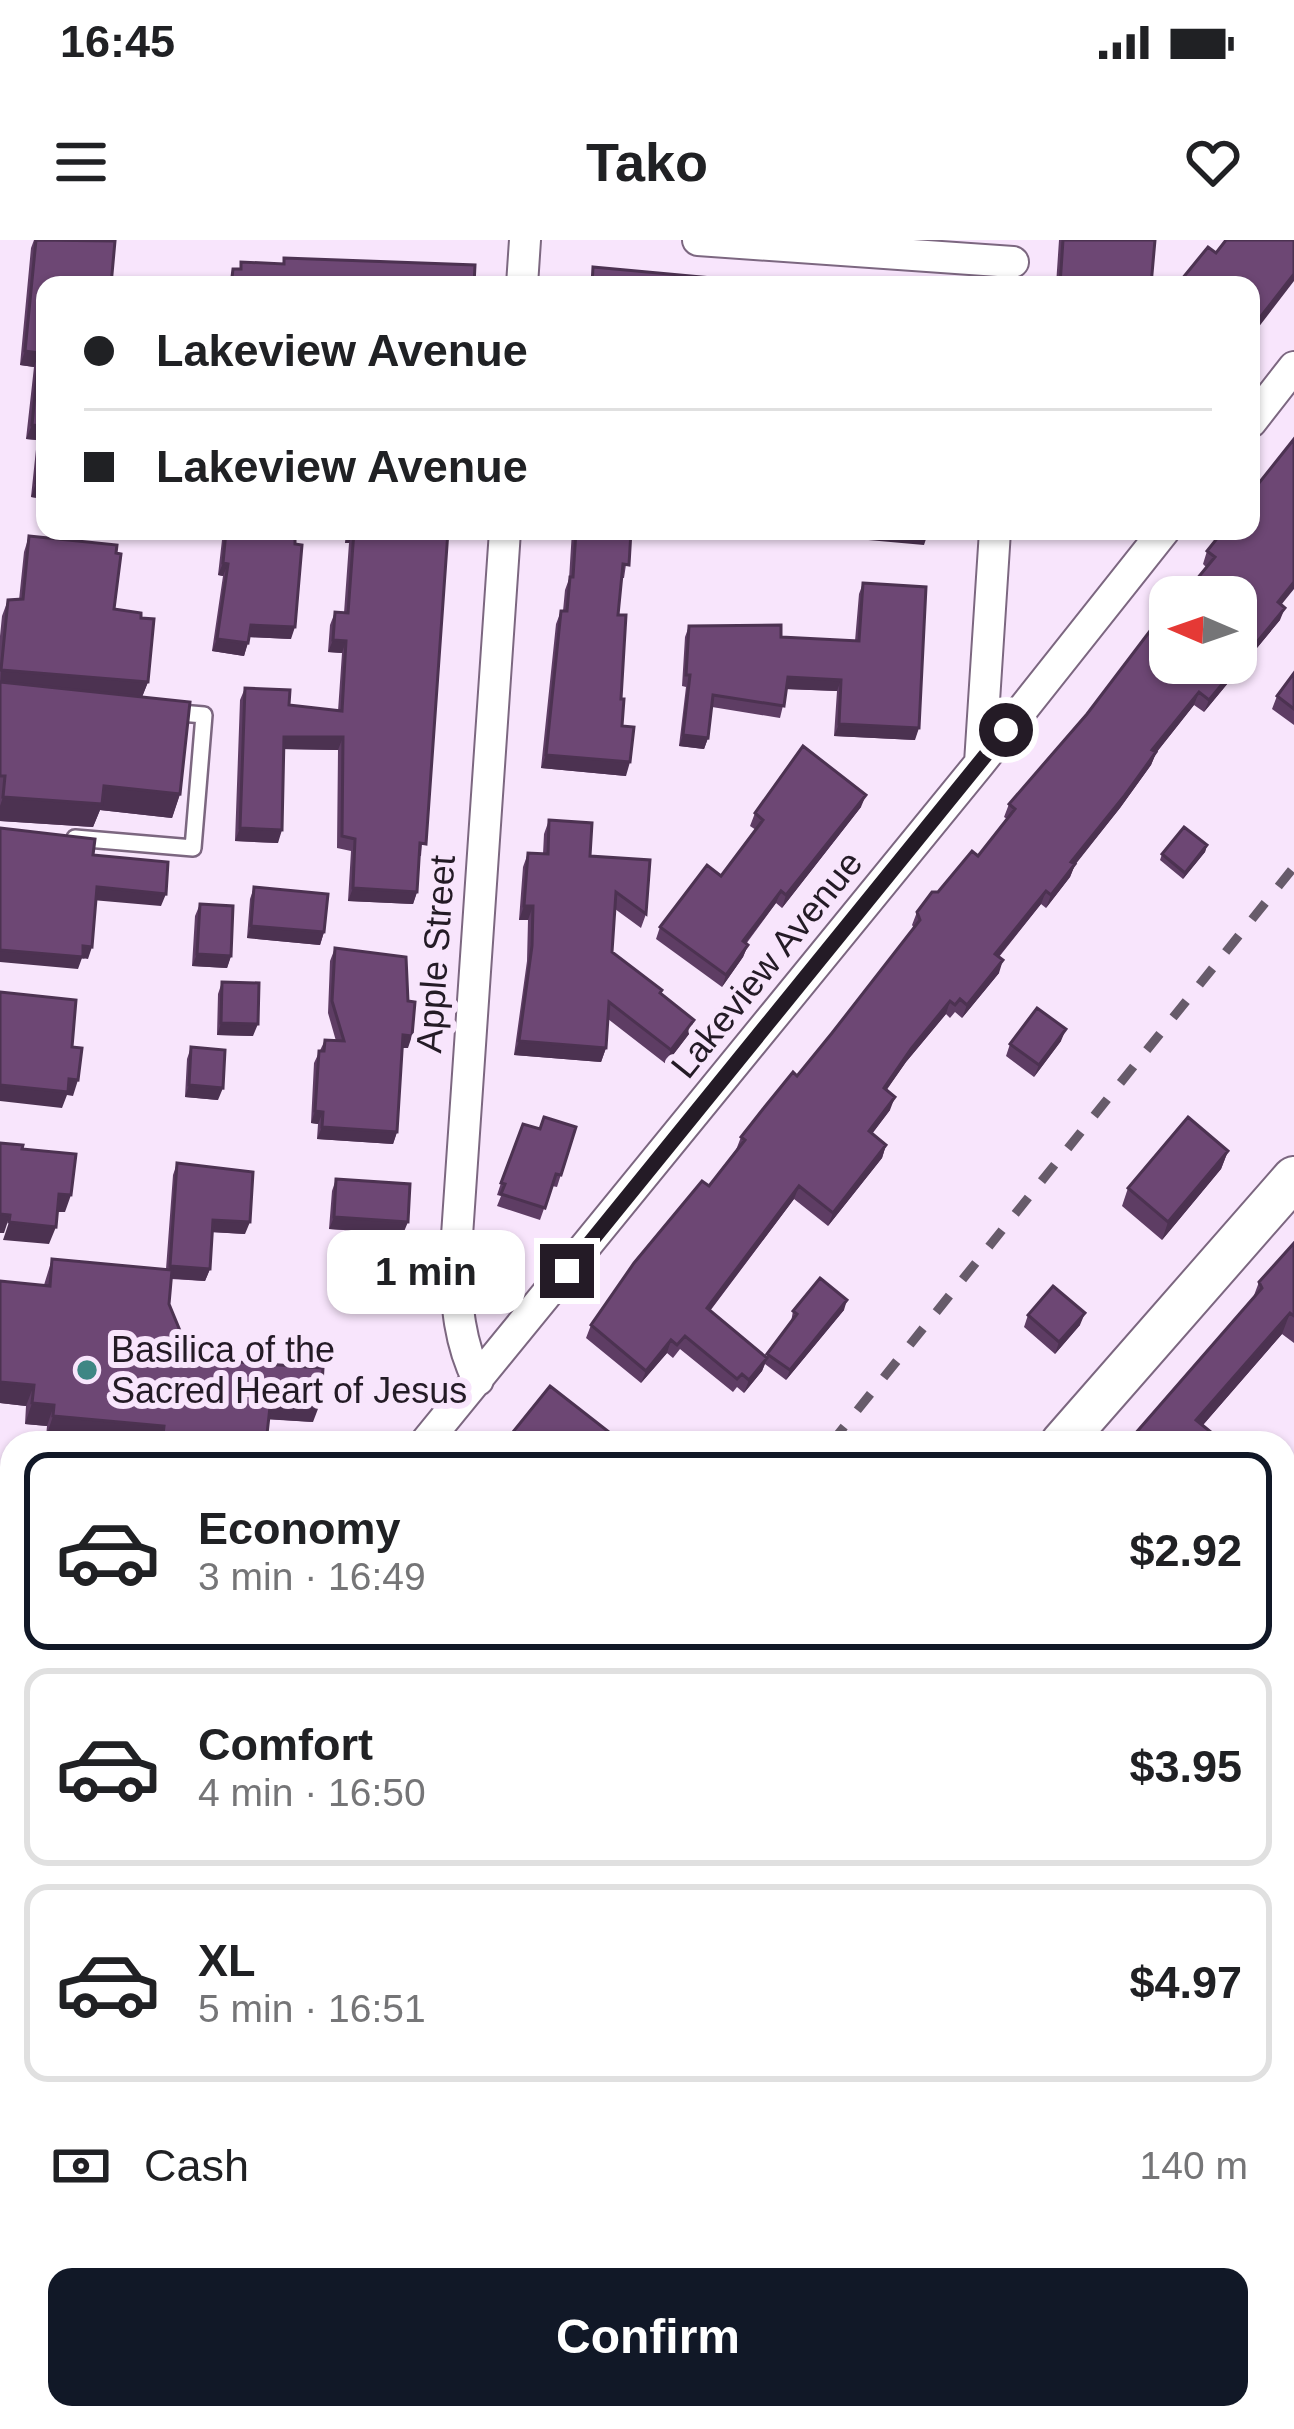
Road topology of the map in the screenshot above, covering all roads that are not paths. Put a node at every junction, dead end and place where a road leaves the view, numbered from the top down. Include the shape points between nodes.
1 (525, 240) edge
2 (698, 240) edge
3 (1013, 262) edge
4 (523, 276) edge
5 (1294, 367) edge
6 (1260, 410) edge
7 (504, 540) edge
8 (994, 540) edge
9 (1157, 540) edge
10 (158, 711) edge
11 (980, 763) junction
12 (64, 837) edge
13 (1294, 1178) edge
14 (478, 1380) junction
15 (435, 1431) edge
16 (1073, 1431) edge

1 - 4 street
2 - 3 street
5 - 6 street
7 - 14 street, Apple Street via 455,1265 458,1321
8 - 11 street
9 - 11 street, Lakeview Avenue
10 - 12 lane via 204,715 193,848
11 - 14 street, Lakeview Avenue
13 - 16 main road
14 - 15 street, Lakeview Avenue

